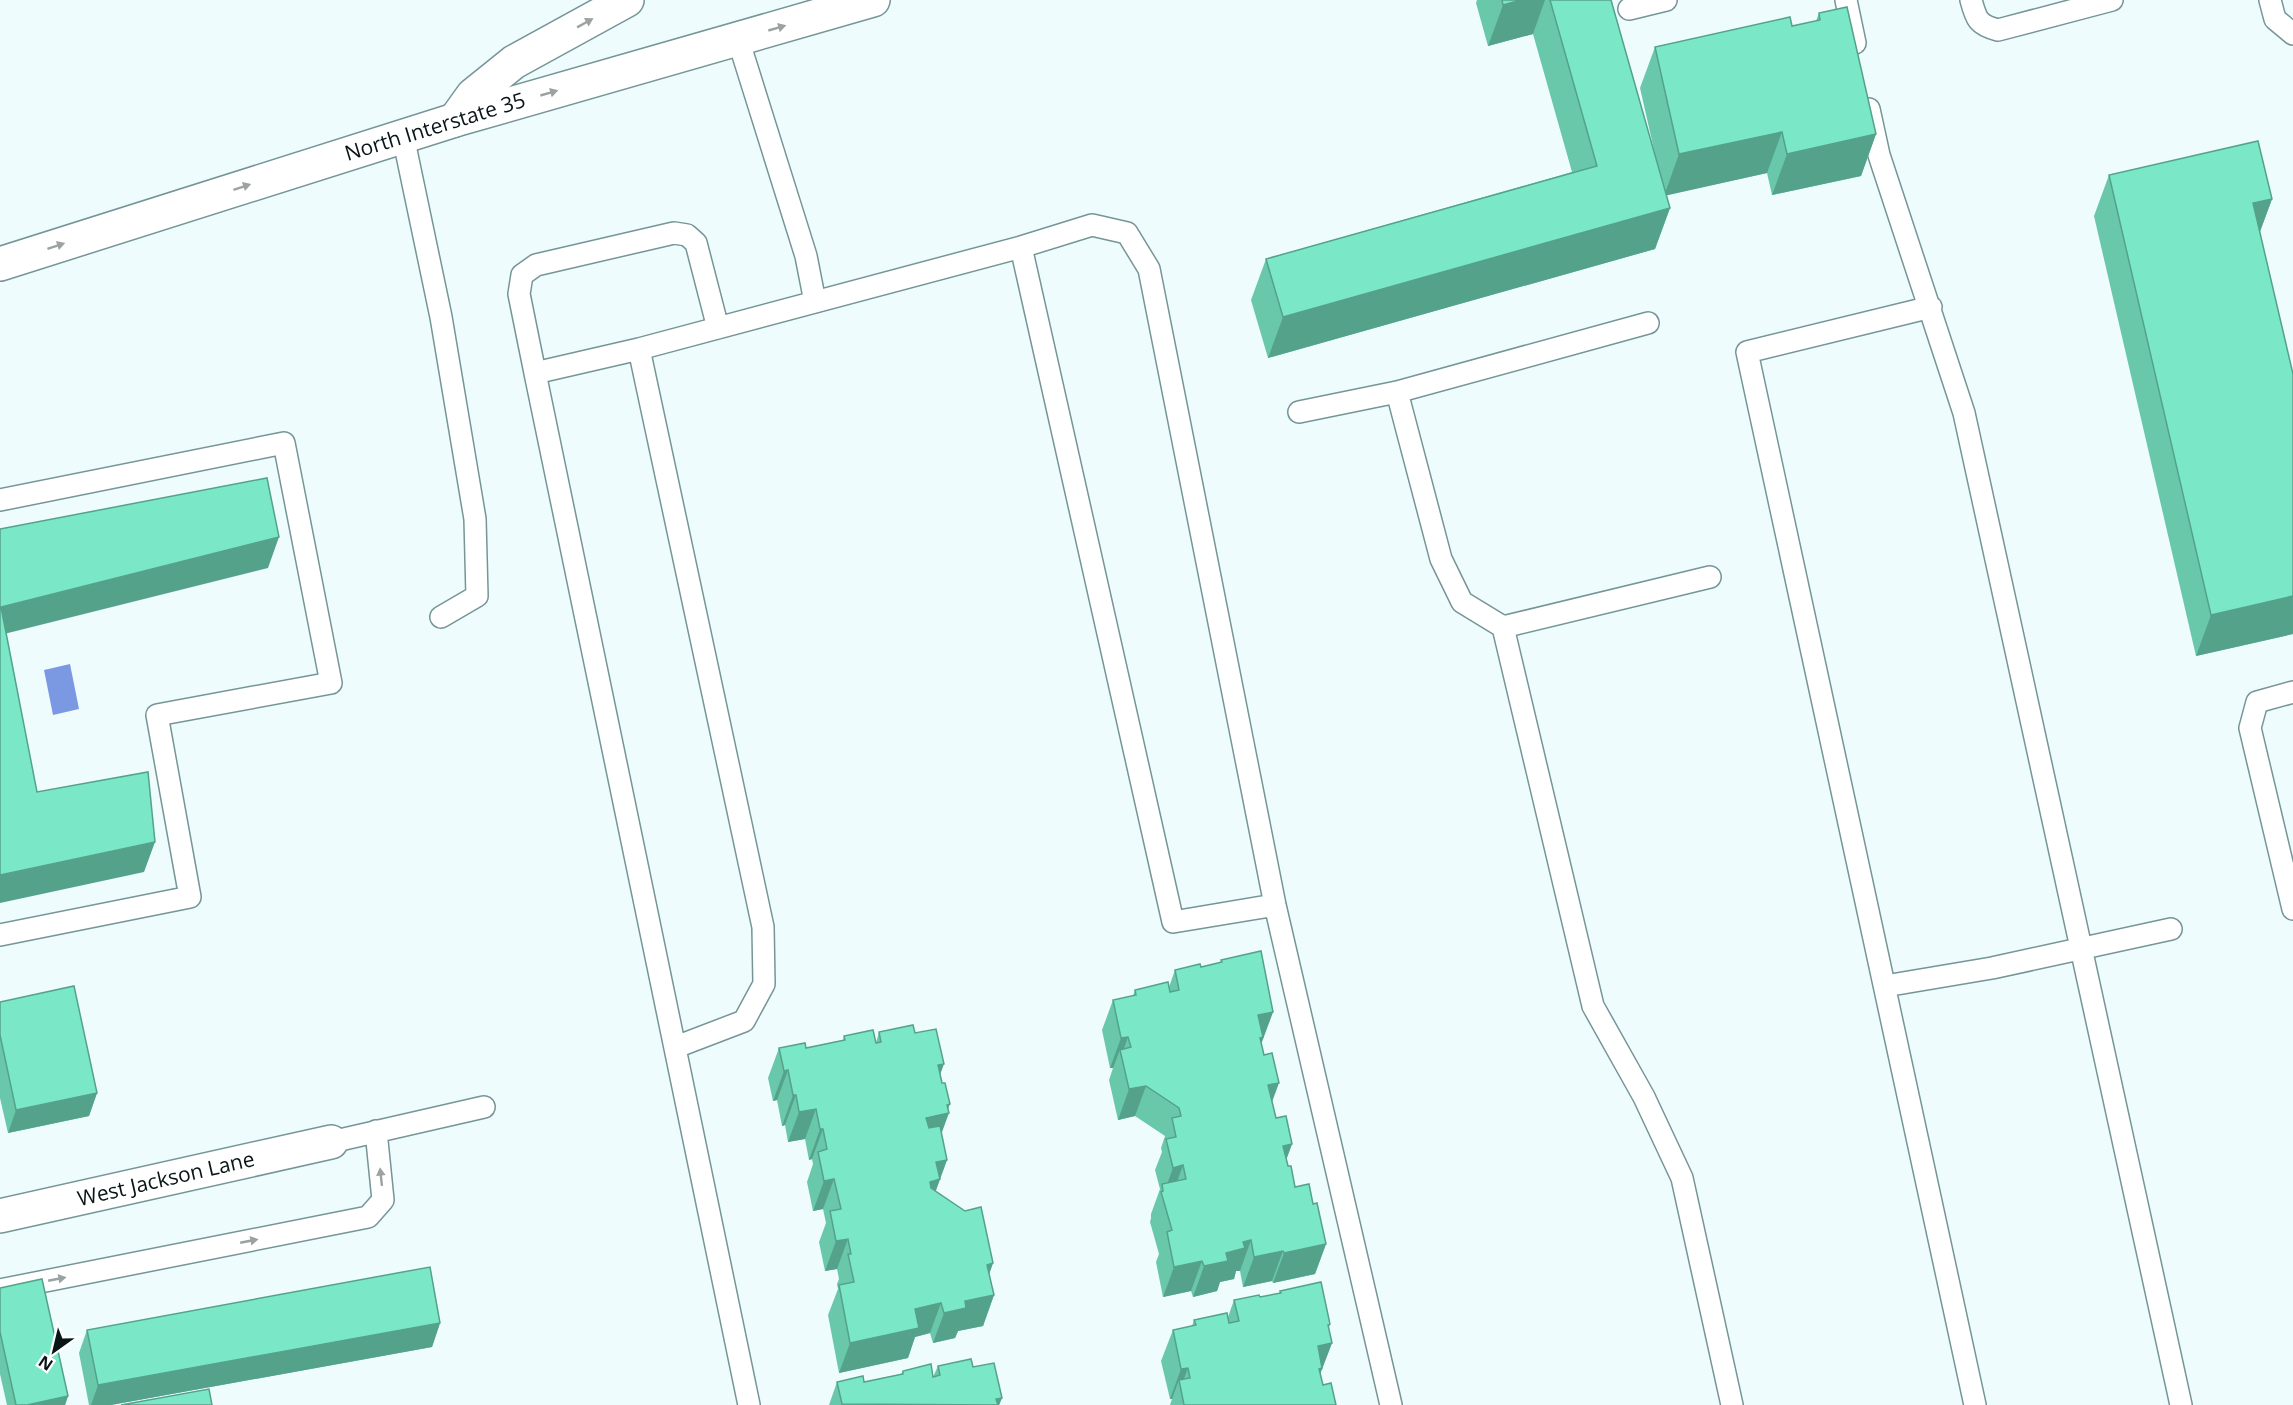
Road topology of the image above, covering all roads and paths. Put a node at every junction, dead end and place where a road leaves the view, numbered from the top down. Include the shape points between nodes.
1 (627, 0) edge
2 (873, 0) edge
3 (1666, 0) edge
4 (1846, 0) edge
5 (1971, 0) edge
6 (2112, 0) edge
7 (2270, 0) edge
8 (1629, 9) dead end
9 (2293, 34) edge
10 (738, 39) junction
11 (1860, 66) edge
12 (1865, 88) edge
13 (455, 120) junction
14 (403, 136) junction
15 (1021, 247) junction
16 (0, 264) edge
17 (816, 302) junction
18 (1931, 307) junction
19 (1648, 323) dead end
20 (718, 328) junction
21 (639, 349) junction
22 (535, 373) junction
23 (1397, 392) junction
24 (1299, 412) dead end
25 (0, 500) edge
26 (1710, 577) dead end
27 (441, 617) dead end
28 (1503, 627) junction
29 (2293, 692) edge
30 (1275, 905) junction
31 (2293, 909) edge
32 (2171, 929) dead end
33 (0, 935) edge
34 (2080, 947) junction
35 (1884, 986) junction
36 (676, 1047) junction
37 (484, 1107) dead end
38 (375, 1131) junction
39 (332, 1142) joint
40 (0, 1216) edge
41 (0, 1290) edge
42 (749, 1405) edge
43 (1391, 1405) edge
44 (1732, 1405) edge
45 (1975, 1405) edge
46 (2181, 1405) edge

13 -> 1 main road via 473,95 514,62
10 -> 2 main road, North Interstate 35
3 - 8 lane
4 - 11 lane
5 - 6 lane via 1975,17 1984,27 1998,30
7 - 9 lane via 2275,19
13 -> 10 main road, North Interstate 35
10 - 17 lane via 806,256
12 - 18 lane via 1879,155
13 - 14 main road, North Interstate 35
16 -> 14 main road, North Interstate 35
14 - 27 lane via 441,317 475,519 477,596
15 - 17 lane
15 - 30 lane via 1173,922
15 - 30 lane via 1092,225 1127,233 1149,269
17 - 20 lane
18 - 34 lane via 1964,413
18 - 35 lane via 1747,352
19 - 23 lane
20 - 21 lane
20 - 22 lane via 696,243 687,235 674,233 536,265 522,275 519,294
21 - 22 lane
21 - 36 lane via 763,927 764,984 744,1021
22 - 36 lane
23 - 24 lane
23 - 28 lane via 1441,559 1462,602
25 - 33 lane via 284,443 331,683 157,716 190,897
26 - 28 lane
28 - 44 lane via 1593,1006 1644,1097 1682,1178
29 - 31 lane via 2257,702 2250,728
30 - 43 lane
32 - 34 lane
34 - 35 lane via 1992,968
34 - 46 lane
35 - 45 lane
36 - 42 lane
37 - 38 lane
38 - 39 lane
41 -> 38 lane via 368,1217 383,1200
39 - 40 main road, West Jackson Lane

